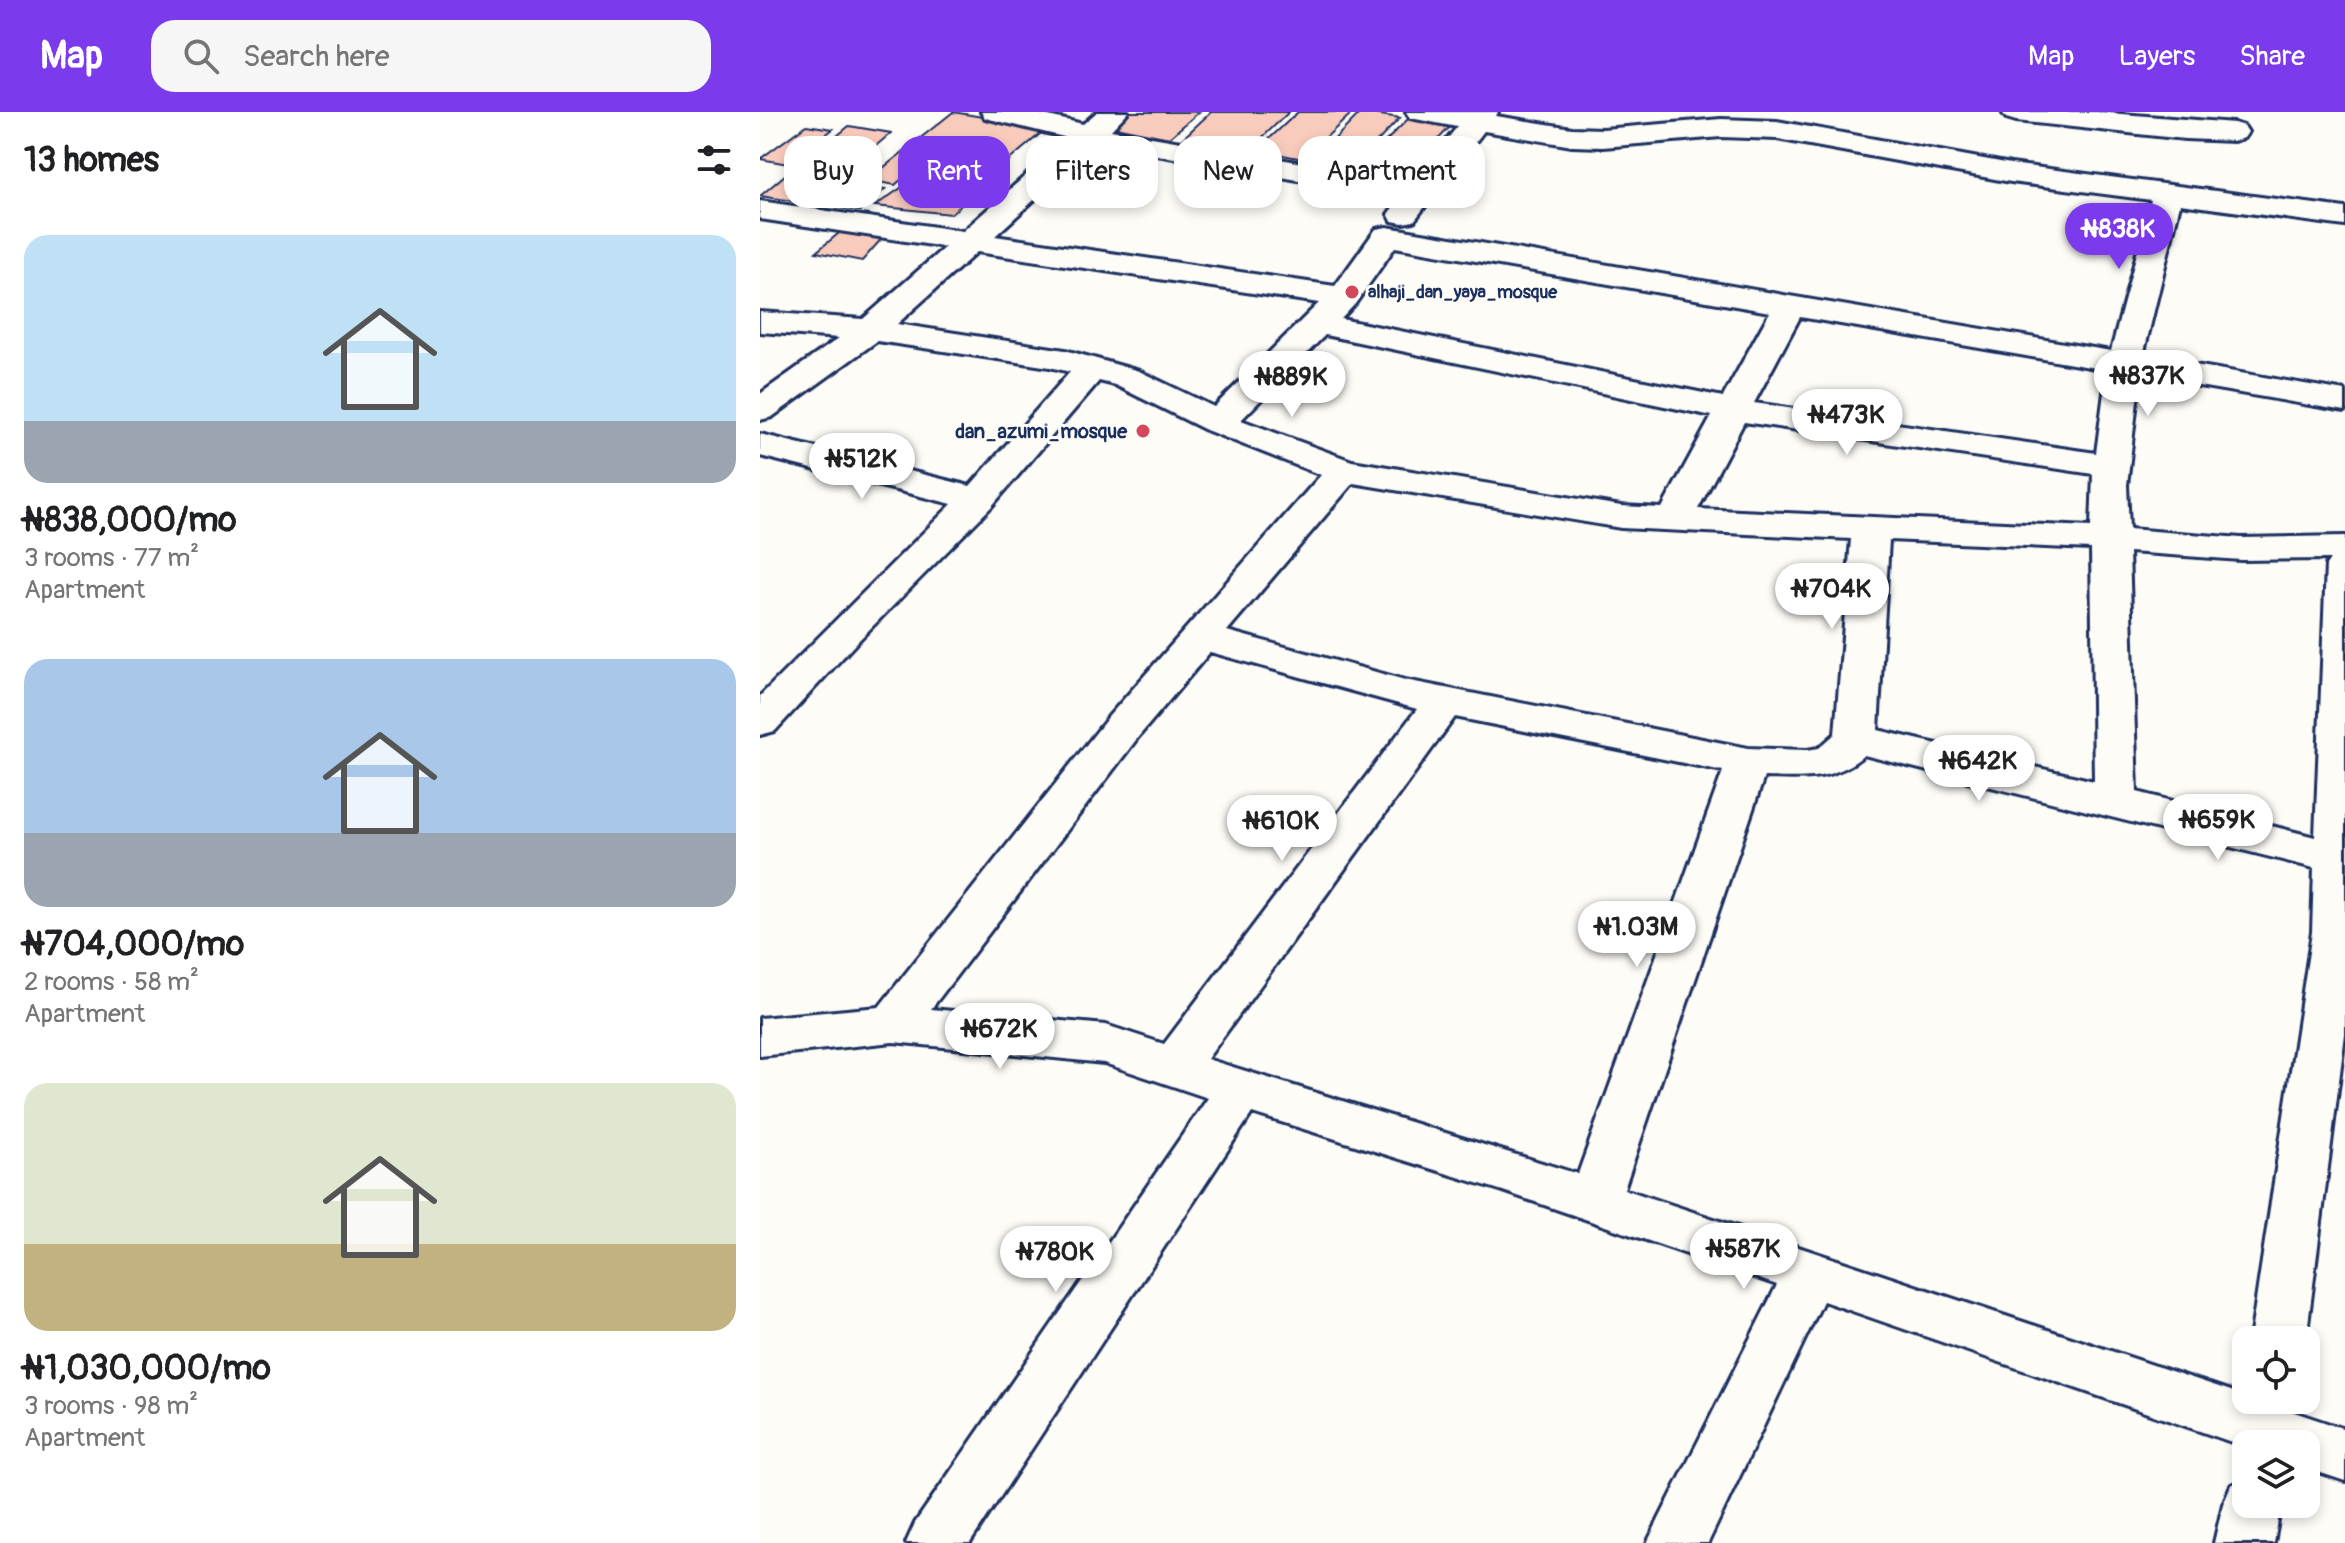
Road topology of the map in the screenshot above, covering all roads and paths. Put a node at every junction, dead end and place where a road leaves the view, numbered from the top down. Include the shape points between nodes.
1 (995, 112) edge
2 (1114, 112) edge
3 (1420, 112) edge
4 (1856, 112) edge
5 (2016, 112) edge
6 (1479, 117) edge
7 (2105, 117) edge
8 (1087, 134) junction
9 (1464, 136) edge
10 (1831, 139) junction
11 (2233, 156) edge
12 (1298, 171) edge
13 (2168, 193) junction
14 (1408, 208) edge
15 (760, 210) edge
16 (2345, 217) edge
17 (1387, 236) junction
18 (966, 243) junction
19 (1344, 297) junction
20 (1790, 305) junction
21 (760, 322) edge
22 (1319, 324) junction
23 (871, 330) junction
24 (2125, 362) junction
25 (1092, 368) junction
26 (2345, 401) edge
27 (760, 410) edge
28 (1733, 410) junction
29 (1218, 423) junction
30 (760, 445) edge
31 (2112, 466) junction
32 (1344, 471) junction
33 (978, 499) junction
34 (1673, 521) junction
35 (1871, 526) junction
36 (2111, 539) junction
37 (2345, 547) edge
38 (2345, 565) edge
39 (1202, 637) junction
40 (1445, 701) junction
41 (760, 721) edge
42 (1856, 739) junction
43 (1748, 762) junction
44 (2116, 801) junction
45 (2341, 859) edge
46 (893, 1024) junction
47 (760, 1037) edge
48 (1174, 1067) junction
49 (1241, 1090) junction
50 (1594, 1200) junction
51 (1810, 1273) junction
52 (2280, 1326) edge
53 (2267, 1424) edge
54 (2345, 1455) edge
55 (2249, 1518) edge
56 (936, 1543) edge
57 (1677, 1543) edge
58 (2244, 1543) edge

1 - 8 street
2 - 8 street
3 - 6 street
4 - 10 street
5 - 7 street
6 - 9 street
6 - 10 street via 1572,137 1721,128
7 - 11 street
8 - 12 street
8 - 18 street
10 - 13 street via 2011,173
11 - 13 street
11 - 16 street
13 - 24 street
14 - 17 street
15 - 18 street
17 - 19 street
17 - 20 street
18 - 19 street
18 - 23 street
19 - 22 street
20 - 24 street
20 - 28 street
21 - 23 street
22 - 28 street
22 - 29 street
23 - 25 street via 1053,357
23 - 27 street
24 - 26 street
24 - 31 street
25 - 29 street via 1127,378
25 - 33 street
28 - 31 street
28 - 34 street
29 - 32 street
30 - 33 street
31 - 36 street
32 - 34 street
32 - 39 street
33 - 41 street
34 - 35 street
35 - 36 street
35 - 42 street
36 - 37 street via 2241,549
36 - 44 street
38 - 45 street
39 - 40 street
39 - 46 street via 1124,726
40 - 43 street
40 - 48 street
42 - 43 street via 1831,760
42 - 44 street
43 - 50 street
44 - 45 street
45 - 52 street
46 - 47 street
46 - 48 street via 1106,1044
48 - 49 street
49 - 50 street
49 - 56 street
50 - 51 street
51 - 53 street
51 - 57 street
53 - 54 street
55 - 58 street

